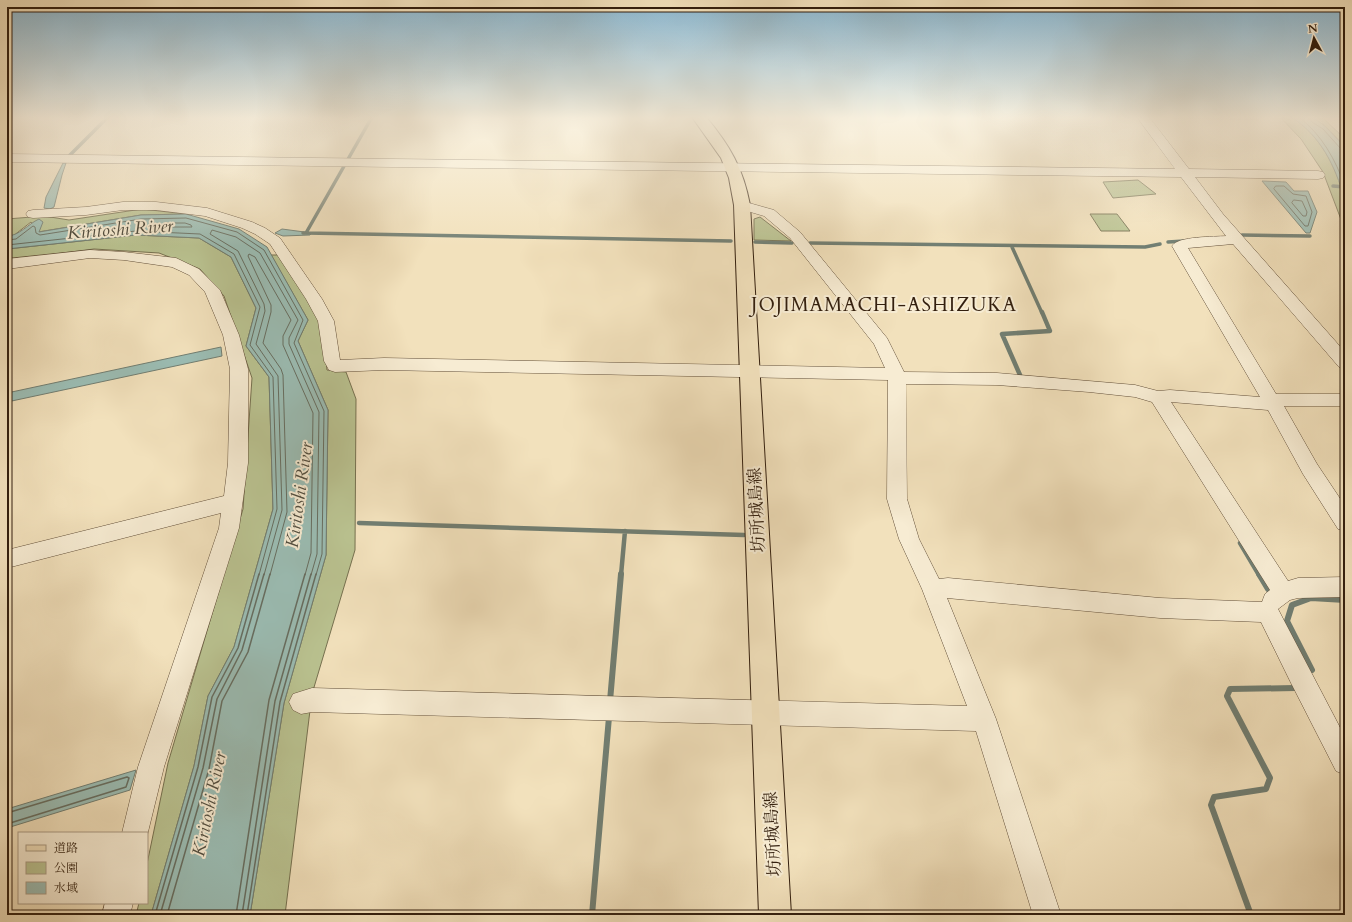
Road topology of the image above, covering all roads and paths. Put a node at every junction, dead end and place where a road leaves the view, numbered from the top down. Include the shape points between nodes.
1 (163, 160) edge
2 (730, 160) edge
3 (1175, 160) edge
4 (734, 166) junction
5 (1184, 172) junction
6 (1318, 175) dead end
7 (742, 205) junction
8 (33, 214) dead end
9 (1238, 239) junction
10 (7, 264) edge
11 (1345, 363) edge
12 (750, 371) junction
13 (897, 376) junction
14 (1158, 398) junction
15 (1345, 400) edge
16 (1272, 402) junction
17 (233, 502) junction
18 (1345, 523) edge
19 (7, 559) edge
20 (1345, 587) edge
21 (933, 589) junction
22 (1282, 592) junction
23 (1268, 612) junction
24 (301, 702) dead end
25 (766, 713) junction
26 (984, 719) junction
27 (1345, 762) edge
28 (135, 832) edge
29 (119, 904) edge
30 (116, 915) edge
31 (776, 915) edge
32 (1047, 915) edge

1 - 4 street
2 - 4 main road, 坊所城島線
3 - 5 street
4 - 5 street
4 - 7 main road, 坊所城島線
5 - 6 street
5 - 9 street
7 - 12 main road, 坊所城島線
7 - 13 street via 769,214 795,235 881,342
8 - 12 street via 123,206 156,206 207,212 260,231 275,241 314,299 326,321 332,361 336,366 418,364
9 - 11 street
9 - 16 street via 1179,246
10 - 17 street via 90,254 124,256 176,263 194,272 212,290 231,334 239,369 238,463
12 - 13 street
12 - 25 main road, 坊所城島線
13 - 14 street via 997,378 1135,391
13 - 21 street via 897,499 909,539
14 - 16 street via 1170,396
14 - 22 street
15 - 16 street
16 - 18 street via 1310,469
17 - 19 street
17 - 28 street via 229,528 151,767
20 - 22 street via 1298,588
21 - 23 street via 948,588 1160,608
21 - 26 street
22 - 23 street
23 - 27 street
24 - 25 street
25 - 26 street
25 - 31 main road, 坊所城島線
26 - 32 street
29 - 30 street

